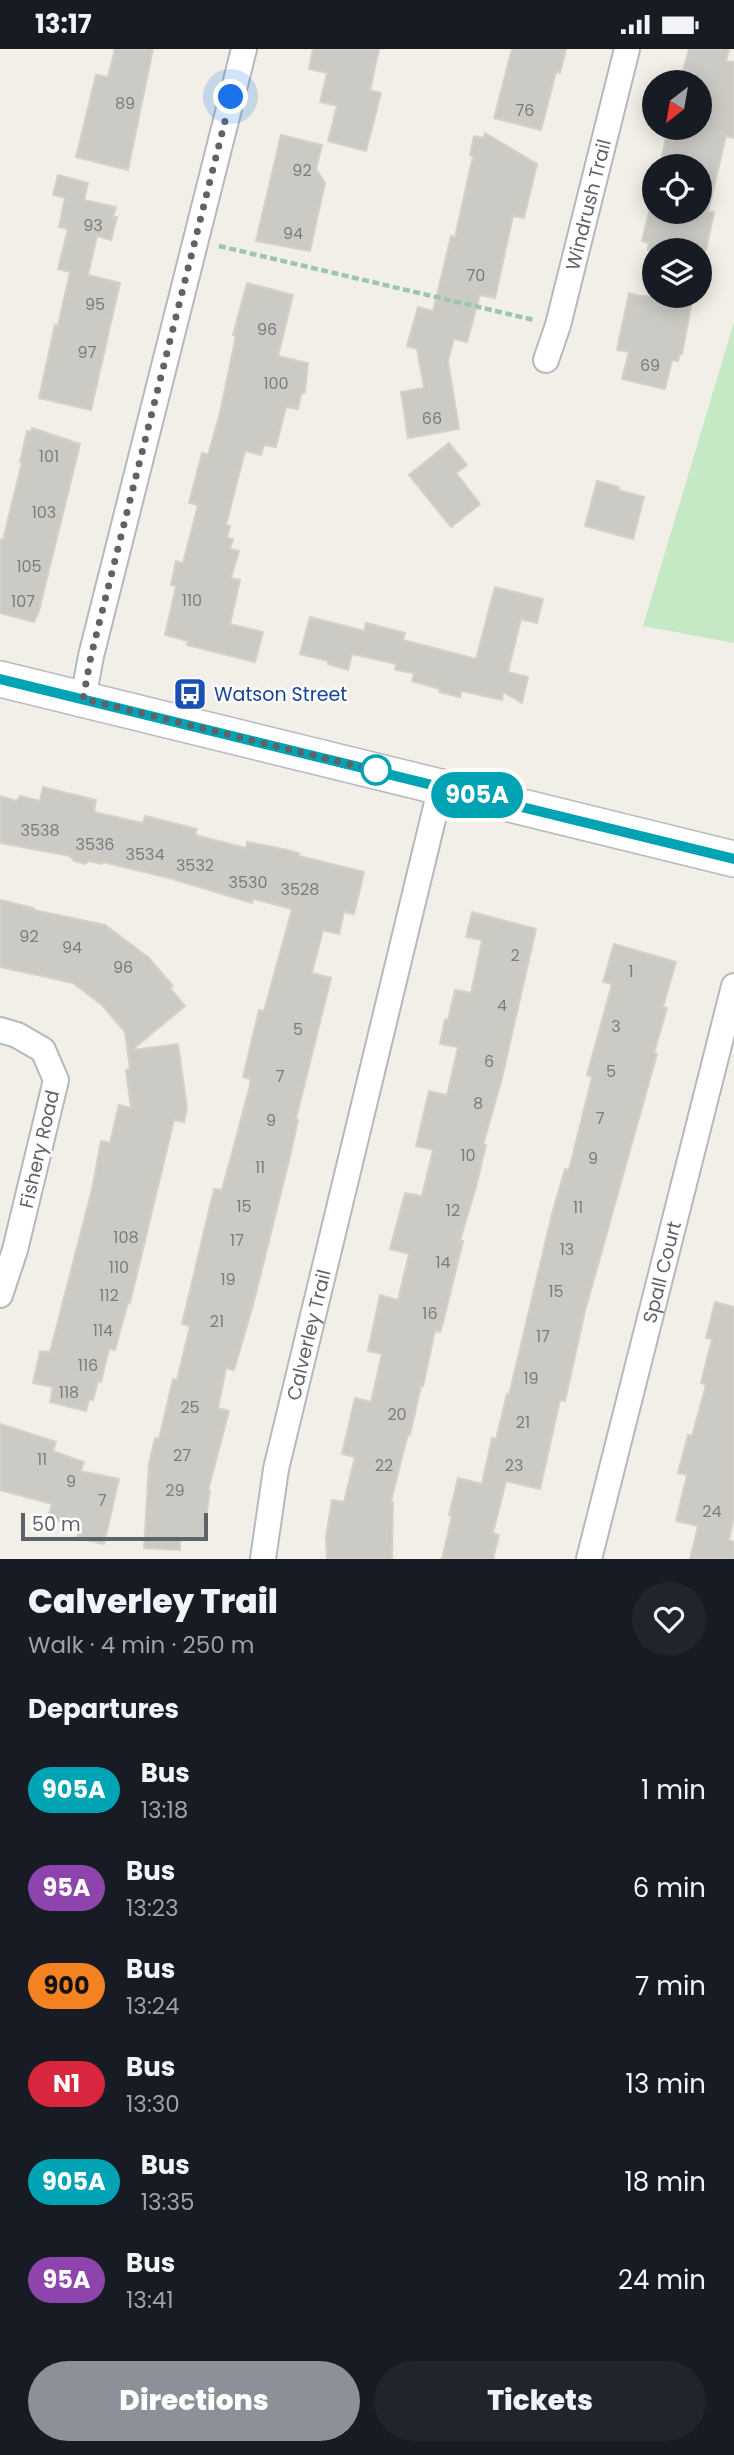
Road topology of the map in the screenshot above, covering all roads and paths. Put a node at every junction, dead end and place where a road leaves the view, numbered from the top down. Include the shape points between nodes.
1 (243, 49) edge
2 (627, 49) edge
3 (195, 240) junction
4 (558, 325) junction
5 (546, 360) dead end
6 (0, 679) edge
7 (83, 699) junction
8 (442, 786) junction
9 (734, 859) edge
10 (734, 986) edge
11 (0, 1030) edge
12 (0, 1295) edge
13 (263, 1559) edge
14 (589, 1559) edge

1 - 3 street
2 - 4 street, Windrush Trail
3 - 4 path
3 - 7 street
4 - 5 street, Windrush Trail
6 - 7 main road
7 - 8 main road
8 - 9 main road
8 - 13 street, Calverley Trail via 276,1469
10 - 14 street, Spall Court
11 - 12 street, Fishery Road via 43,1050 56,1080

